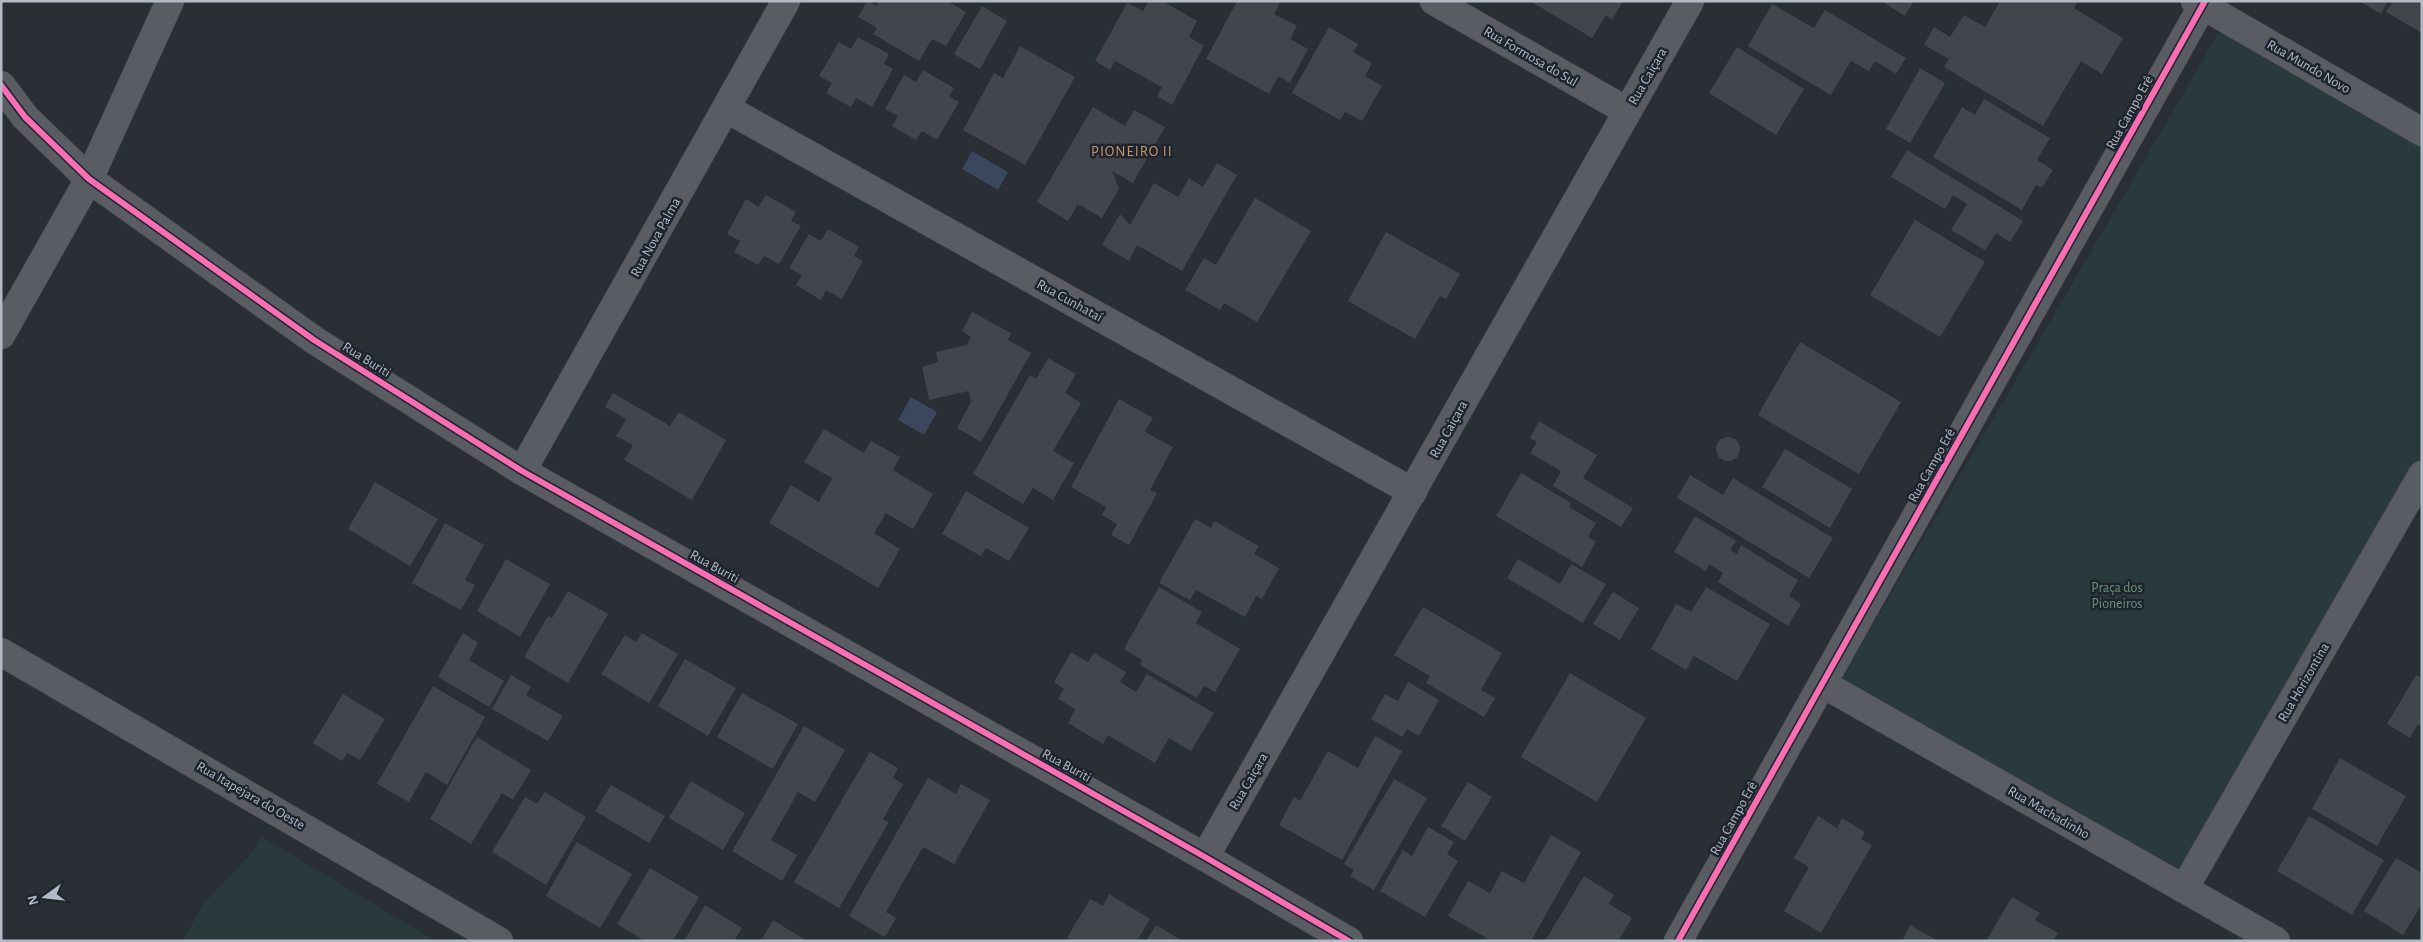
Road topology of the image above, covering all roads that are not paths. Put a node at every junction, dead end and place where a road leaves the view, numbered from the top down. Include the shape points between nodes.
1 (170, 1) edge
2 (786, 1) edge
3 (1434, 1) edge
4 (1690, 1) edge
5 (2201, 3) edge
6 (1, 85) edge
7 (727, 109) junction
8 (1627, 111) junction
9 (2422, 132) edge
10 (89, 179) junction
11 (1, 335) edge
12 (522, 471) junction
13 (2422, 475) edge
14 (1413, 492) junction
15 (1, 652) edge
16 (1823, 684) junction
17 (1205, 857) junction
18 (2184, 889) junction
19 (499, 941) edge
20 (1349, 941) edge
21 (1678, 941) edge
22 (2276, 941) edge

1 - 10 street
2 - 7 street, Rua Nova Palma
3 - 8 street, Rua Formosa do Sul
4 - 8 street, Rua Caiçara
5 - 9 street, Rua Mundo Novo
5 - 16 street, Rua Campo Erê
6 - 10 street, Rua Buriti via 25,117
7 - 12 street, Rua Nova Palma
7 - 14 street, Rua Cunhataí
8 - 14 street, Rua Caiçara
10 - 11 street
10 - 12 street, Rua Buriti via 314,340
12 - 17 street, Rua Buriti
13 - 18 street, Rua Horizontina
14 - 17 street, Rua Caiçara
15 - 19 street, Rua Itapejara do Oeste
16 - 18 street, Rua Machadinho
16 - 21 street, Rua Campo Erê
17 - 20 street, Rua Buriti
18 - 22 street, Rua Machadinho

